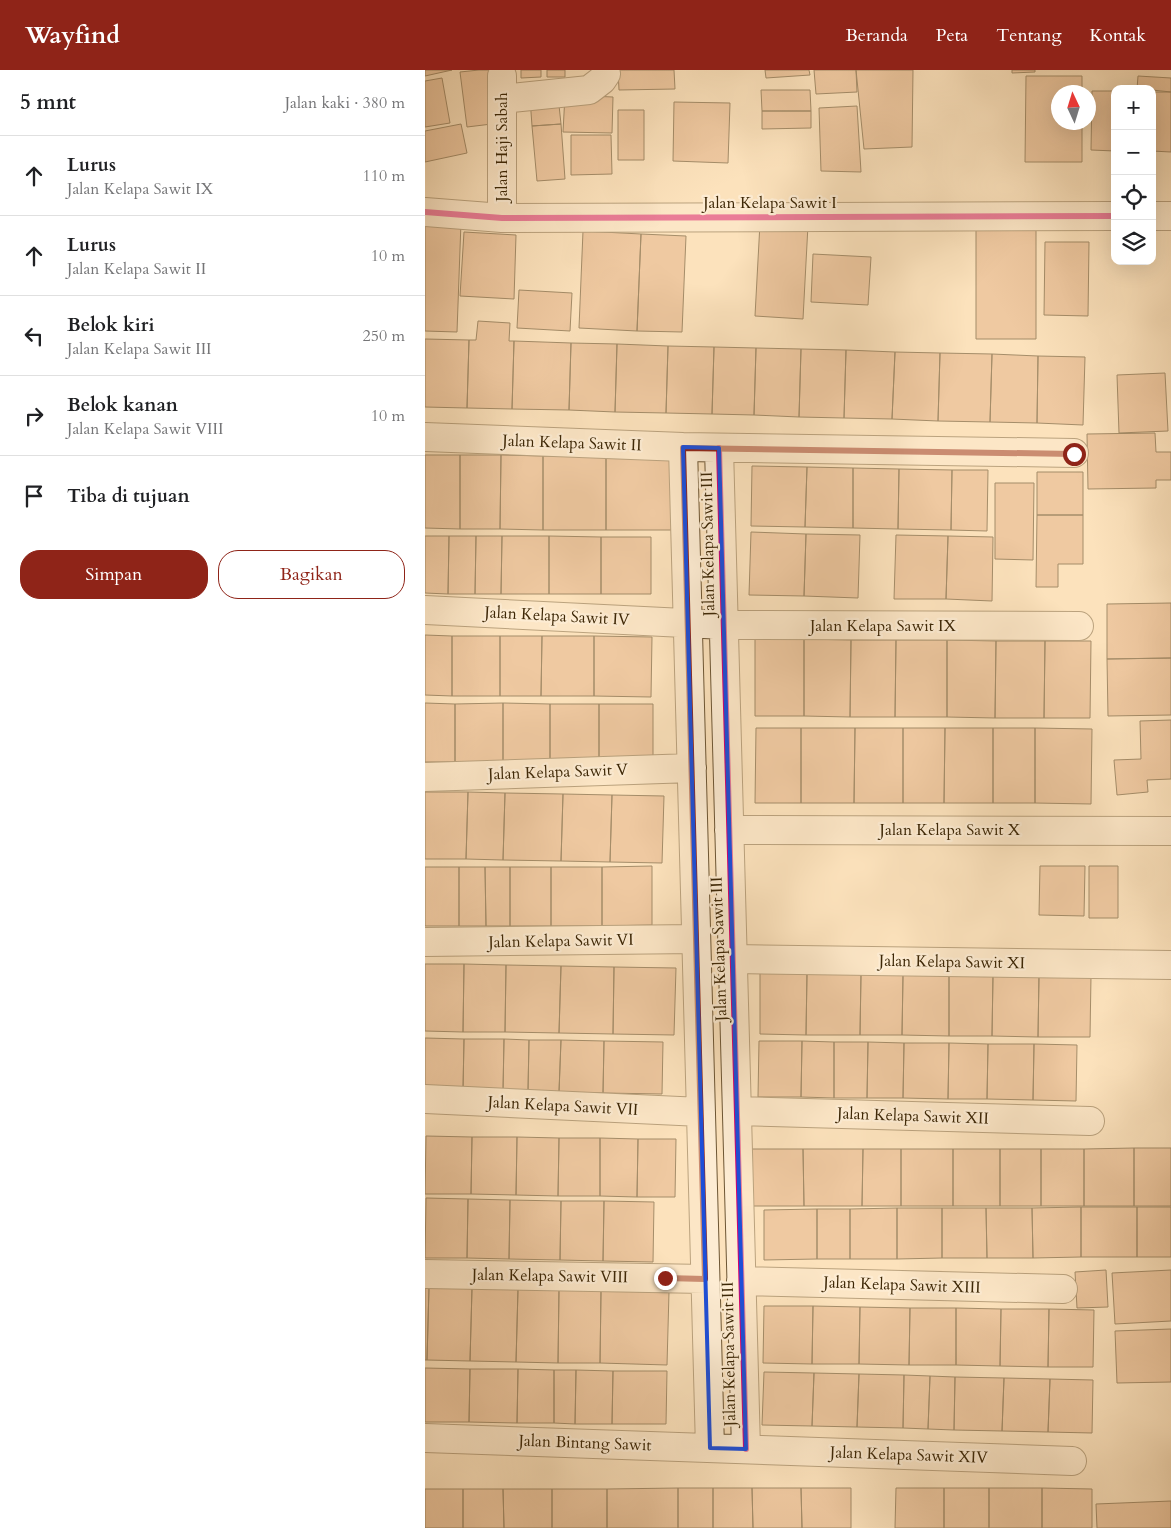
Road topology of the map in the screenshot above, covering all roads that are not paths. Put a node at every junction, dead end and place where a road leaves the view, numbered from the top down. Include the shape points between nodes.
1 (606, 74) dead end
2 (425, 212) edge
3 (1111, 216) edge
4 (1156, 216) edge
5 (1171, 216) edge
6 (502, 218) junction
7 (425, 437) edge
8 (683, 448) junction
9 (719, 448) junction
10 (1074, 454) dead end
11 (425, 610) edge
12 (688, 623) junction
13 (724, 625) junction
14 (1079, 626) dead end
15 (692, 768) junction
16 (425, 777) edge
17 (729, 830) junction
18 (1171, 831) edge
19 (696, 939) junction
20 (425, 942) edge
21 (733, 959) junction
22 (1171, 965) edge
23 (425, 1099) edge
24 (737, 1111) junction
25 (701, 1112) junction
26 (1090, 1121) dead end
27 (425, 1274) edge
28 (705, 1279) junction
29 (741, 1281) junction
30 (1063, 1289) dead end
31 (425, 1438) edge
32 (709, 1448) junction
33 (746, 1449) junction
34 (1072, 1461) dead end

1 - 6 street, Jalan Haji Sabah via 589,90 502,88
2 - 6 street, Jalan Kelapa Sawit I
3 - 6 street, Jalan Kelapa Sawit I
4 - 5 street
7 - 8 street, Jalan Kelapa Sawit II
8 - 9 street, Jalan Kelapa Sawit II
8 - 12 street, Jalan Kelapa Sawit III
9 - 10 street
9 - 13 street, Jalan Kelapa Sawit III
11 - 12 street, Jalan Kelapa Sawit IV
12 - 13 street, Jalan Kelapa Sawit IX
12 - 15 street, Jalan Kelapa Sawit III
13 - 14 street, Jalan Kelapa Sawit IX
13 - 17 street, Jalan Kelapa Sawit III
15 - 16 street, Jalan Kelapa Sawit V
15 - 19 street, Jalan Kelapa Sawit III
17 - 18 street, Jalan Kelapa Sawit X
17 - 21 street, Jalan Kelapa Sawit III
19 - 20 street, Jalan Kelapa Sawit VI
19 - 25 street, Jalan Kelapa Sawit III
21 - 22 street, Jalan Kelapa Sawit XI
21 - 24 street, Jalan Kelapa Sawit III
23 - 25 street, Jalan Kelapa Sawit VII
24 - 26 street, Jalan Kelapa Sawit XII
24 - 29 street, Jalan Kelapa Sawit III
25 - 28 street, Jalan Kelapa Sawit III
27 - 28 street, Jalan Kelapa Sawit VIII
28 - 32 street, Jalan Kelapa Sawit III
29 - 30 street, Jalan Kelapa Sawit XIII
29 - 33 street, Jalan Kelapa Sawit III
31 - 32 street, Jalan Bintang Sawit
32 - 33 street, Jalan Bintang Sawit
33 - 34 street, Jalan Kelapa Sawit XIV

